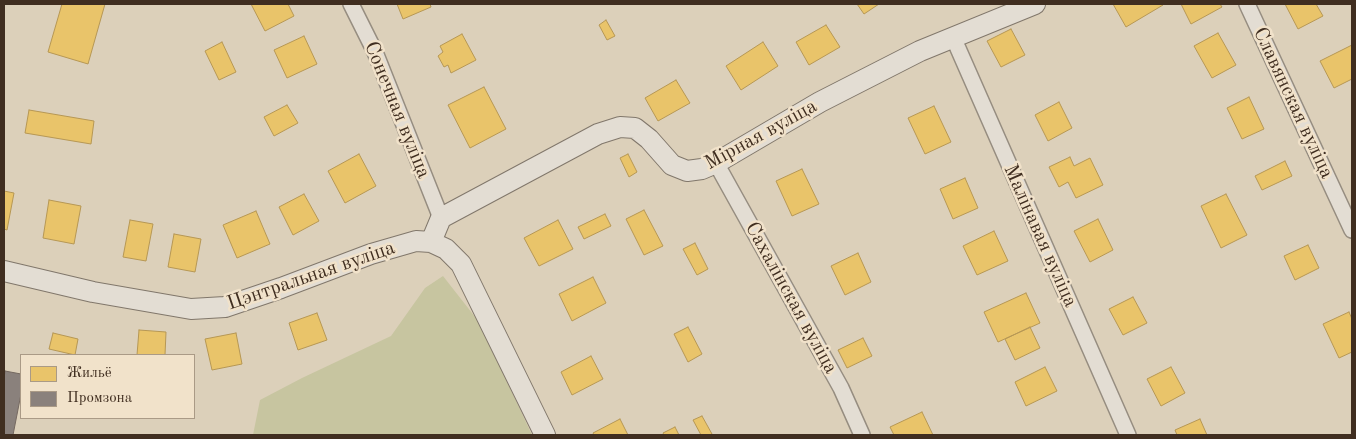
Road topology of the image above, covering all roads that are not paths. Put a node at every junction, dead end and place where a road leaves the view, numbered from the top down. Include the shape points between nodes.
1 (352, 4) edge
2 (1035, 4) edge
3 (1247, 4) edge
4 (952, 37) junction
5 (716, 163) junction
6 (440, 218) junction
7 (1352, 230) edge
8 (436, 244) junction
9 (4, 271) edge
10 (545, 435) edge
11 (862, 435) edge
12 (1128, 435) edge

1 - 6 street, Сонечная вуліца
2 - 4 street, Мірная вуліца
3 - 7 street, Славянская вуліца
4 - 5 street, Мірная вуліца via 820,102
4 - 12 street, Малінавая вуліца
5 - 6 street, Мірная вуліца via 688,171 672,165 635,128 620,126 598,134
5 - 11 street, Сахалінская вуліца via 841,388
6 - 8 street
8 - 9 street, Цэнтральная вуліца via 416,241 225,306 190,309 93,292
8 - 10 street via 461,264

